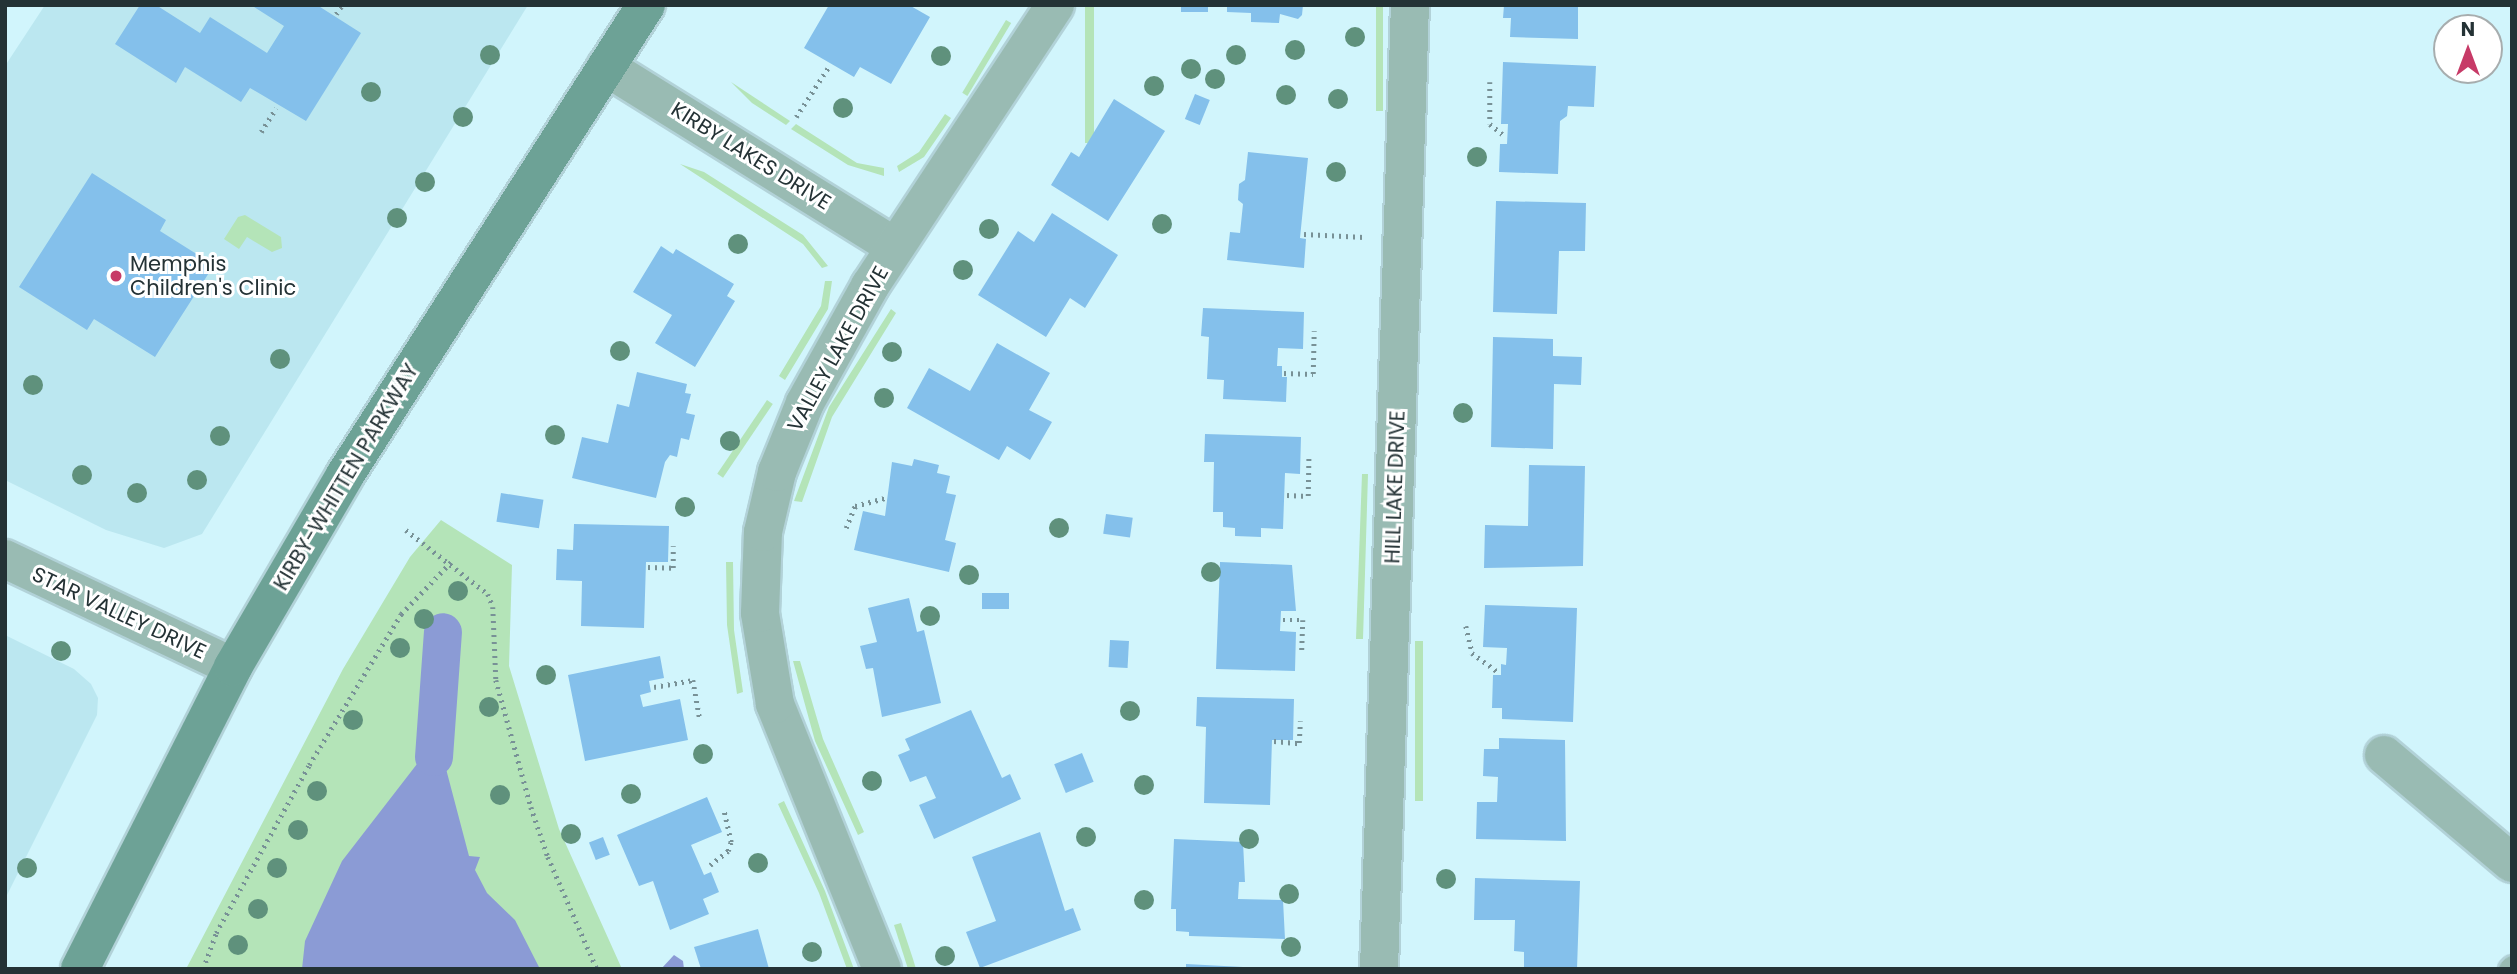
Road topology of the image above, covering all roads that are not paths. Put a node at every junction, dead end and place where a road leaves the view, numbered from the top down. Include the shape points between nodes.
1 (646, 5) edge
2 (1055, 5) edge
3 (1410, 5) edge
4 (606, 67) junction
5 (895, 247) junction
6 (5, 559) edge
7 (233, 667) junction
8 (2384, 755) dead end
9 (2512, 863) edge
10 (80, 969) edge
11 (882, 969) edge
12 (1379, 969) edge

1 - 4 main road, KIRBY-WHITTEN PARKWAY
2 - 5 street, VALLEY LAKE DRIVE
3 - 12 street, HILL LAKE DRIVE
4 - 5 street, KIRBY LAKES DRIVE
4 - 7 main road, KIRBY-WHITTEN PARKWAY via 405,378
5 - 11 street, VALLEY LAKE DRIVE via 805,403 785,449 763,532 759,591 764,652 775,704
6 - 7 street, STAR VALLEY DRIVE
7 - 10 main road, KIRBY-WHITTEN PARKWAY
8 - 9 street

